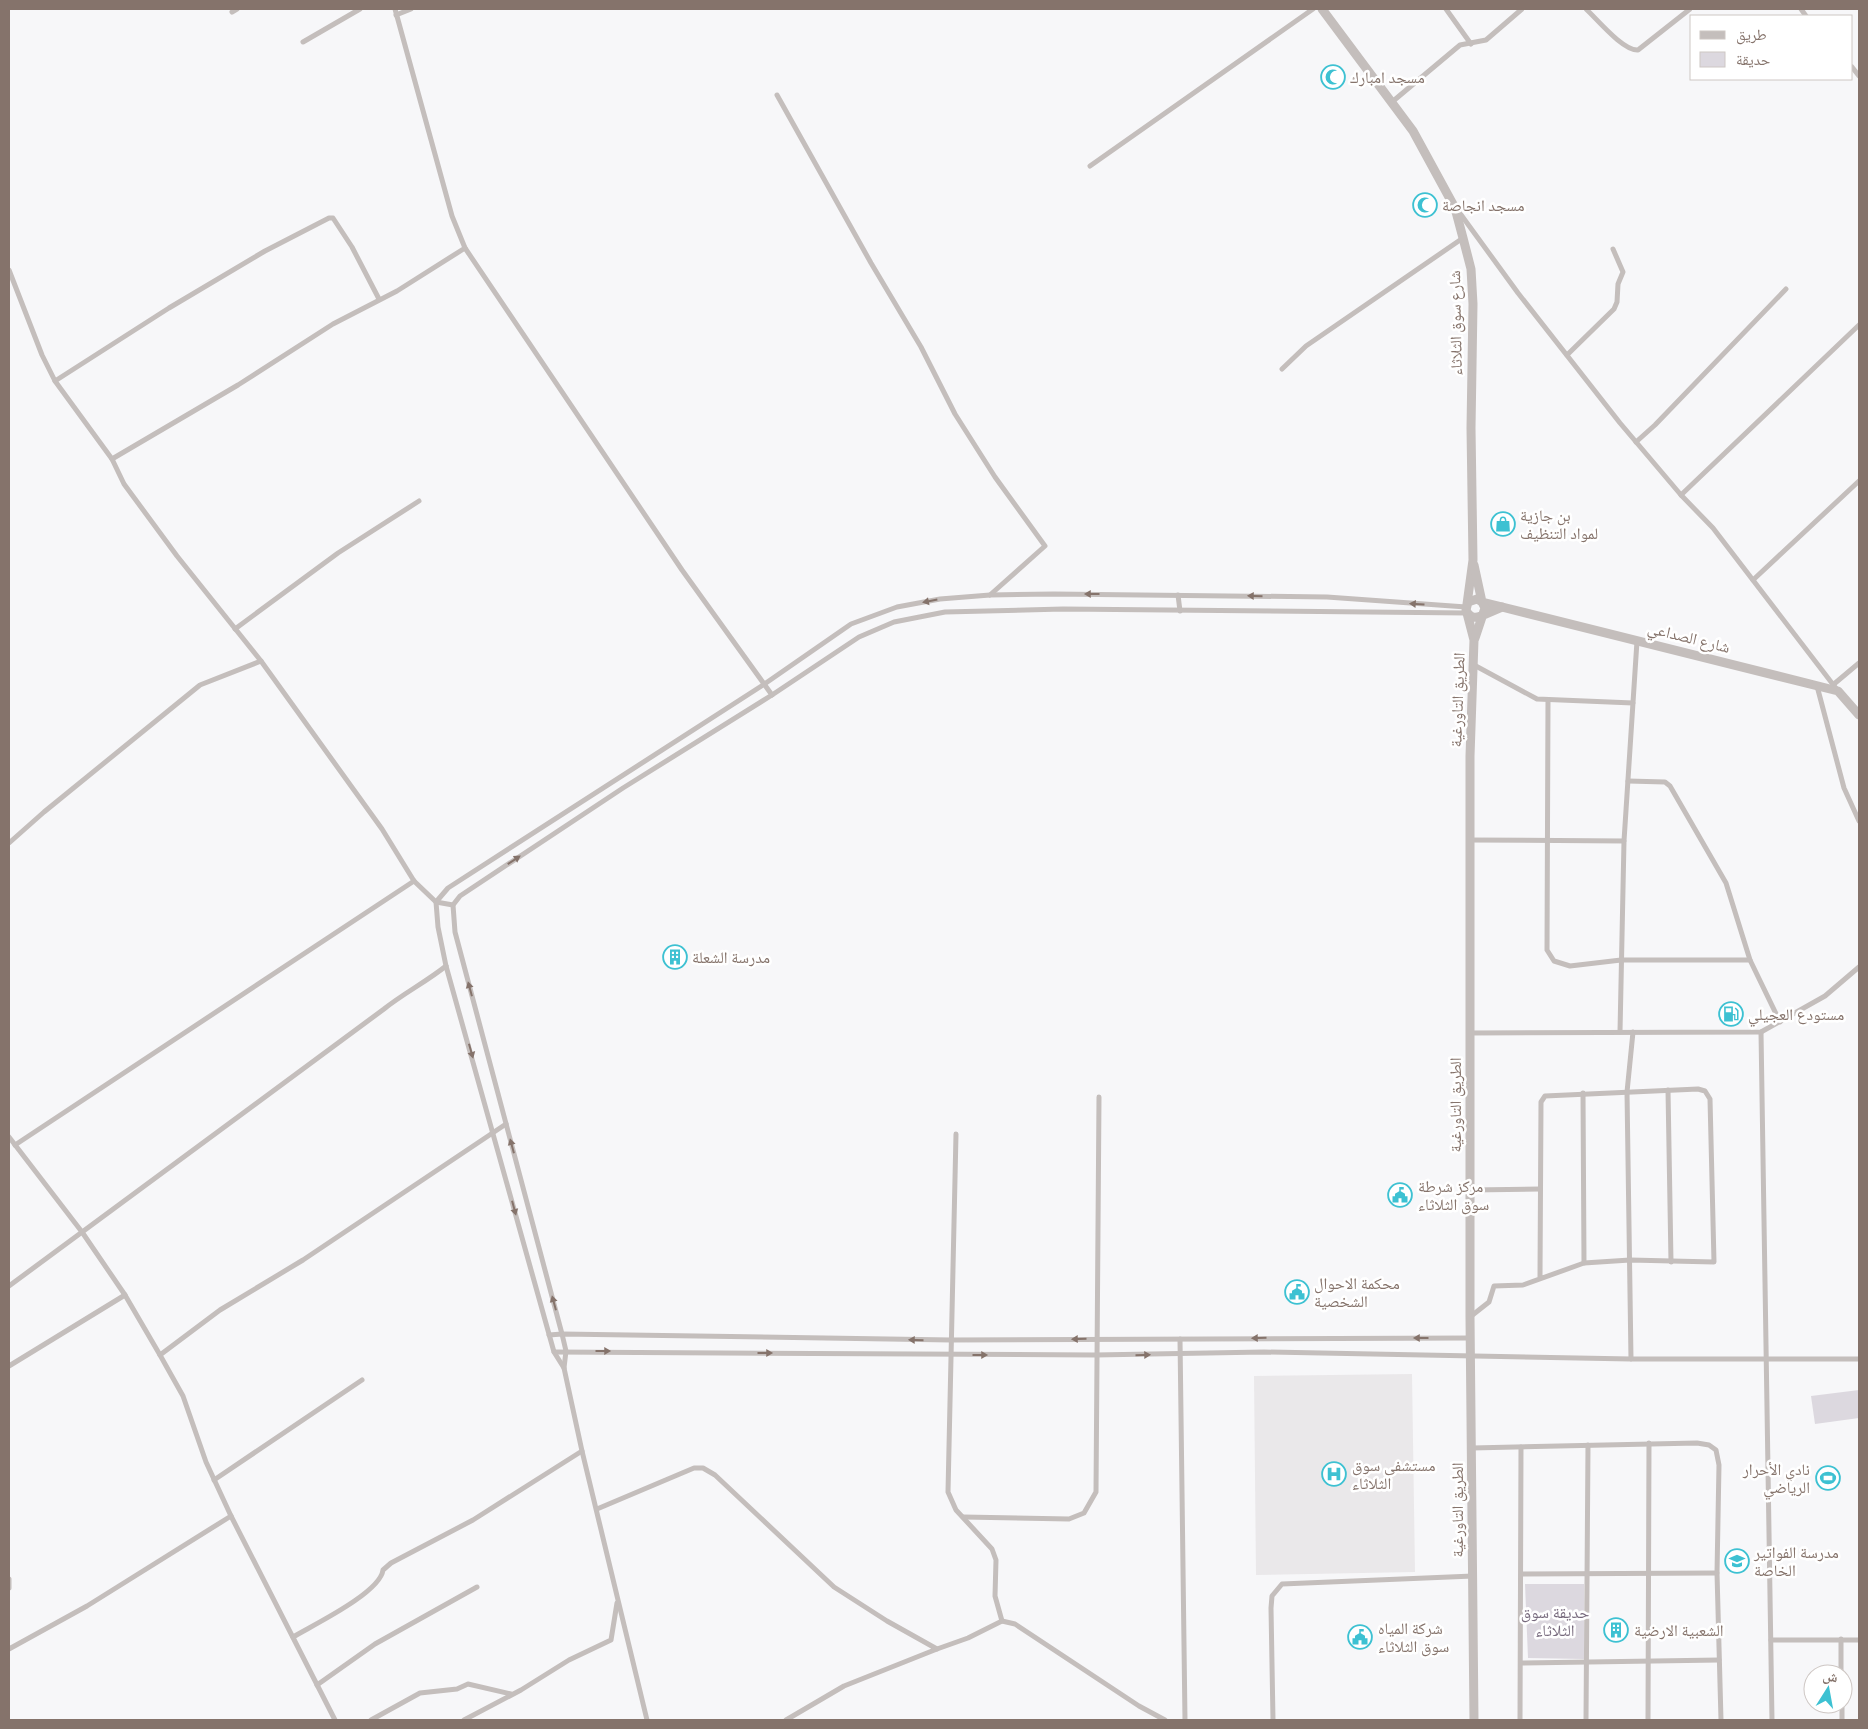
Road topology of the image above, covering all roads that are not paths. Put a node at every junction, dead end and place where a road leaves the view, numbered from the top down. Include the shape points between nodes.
1 (360, 9) edge
2 (395, 9) edge
3 (411, 9) edge
4 (1313, 9) edge
5 (1322, 9) edge
6 (1446, 9) edge
7 (1522, 9) edge
8 (1586, 9) edge
9 (1690, 9) edge
10 (396, 15) junction
11 (303, 42) dead end
12 (1471, 44) junction
13 (777, 95) dead end
14 (1392, 102) junction
15 (1090, 166) dead end
16 (1455, 208) junction
17 (1463, 238) junction
18 (465, 248) junction
19 (1613, 250) dead end
20 (9, 270) edge
21 (1786, 290) dead end
22 (379, 300) junction
23 (1859, 325) edge
24 (1567, 355) junction
25 (1282, 369) dead end
26 (55, 381) junction
27 (1636, 442) junction
28 (112, 459) junction
29 (1859, 481) edge
30 (1681, 495) junction
31 (418, 501) dead end
32 (1473, 560) junction
33 (1753, 580) junction
34 (990, 594) junction
35 (1178, 595) junction
36 (1482, 602) junction
37 (1502, 607) junction
38 (1467, 608) junction
39 (1180, 611) junction
40 (1481, 616) junction
41 (235, 629) junction
42 (1474, 640) junction
43 (1637, 640) junction
44 (261, 661) junction
45 (1859, 662) edge
46 (1474, 665) junction
47 (763, 685) junction
48 (1817, 686) junction
49 (1836, 688) junction
50 (772, 695) junction
51 (1548, 700) junction
52 (1633, 703) junction
53 (1859, 715) edge
54 (1628, 781) junction
55 (592, 794) junction
56 (600, 804) junction
57 (1859, 821) edge
58 (1470, 840) junction
59 (1548, 840) junction
60 (1624, 841) junction
61 (9, 843) edge
62 (414, 881) junction
63 (436, 902) junction
64 (453, 905) junction
65 (1621, 960) junction
66 (1750, 960) junction
67 (446, 966) junction
68 (1859, 967) edge
69 (1780, 1022) junction
70 (1620, 1032) junction
71 (1633, 1032) junction
72 (1761, 1032) junction
73 (1470, 1033) junction
74 (1668, 1090) junction
75 (1627, 1092) junction
76 (1583, 1093) junction
77 (1099, 1097) dead end
78 (506, 1124) junction
79 (493, 1131) junction
80 (956, 1134) dead end
81 (9, 1137) edge
82 (15, 1145) junction
83 (1540, 1189) junction
84 (1471, 1190) junction
85 (82, 1232) junction
86 (1630, 1260) junction
87 (1671, 1262) junction
88 (1584, 1263) junction
89 (1540, 1277) junction
90 (9, 1286) edge
91 (125, 1295) junction
92 (1470, 1317) junction
93 (562, 1334) junction
94 (550, 1335) junction
95 (1470, 1338) junction
96 (1095, 1339) junction
97 (951, 1340) junction
98 (1180, 1340) junction
99 (566, 1351) junction
100 (554, 1352) junction
101 (951, 1354) junction
102 (1180, 1354) junction
103 (160, 1355) junction
104 (1096, 1355) junction
105 (1470, 1355) junction
106 (1859, 1359) edge
107 (1631, 1360) junction
108 (1767, 1360) junction
109 (9, 1366) edge
110 (564, 1368) junction
111 (362, 1380) dead end
112 (1649, 1443) junction
113 (1588, 1445) junction
114 (1521, 1446) junction
115 (1472, 1448) junction
116 (582, 1451) junction
117 (214, 1480) junction
118 (597, 1509) junction
119 (231, 1516) junction
120 (963, 1517) junction
121 (1717, 1573) junction
122 (1521, 1574) junction
123 (1586, 1574) junction
124 (1649, 1574) junction
125 (1473, 1576) junction
126 (9, 1579) edge
127 (477, 1586) dead end
128 (9, 1588) edge
129 (617, 1601) junction
130 (1002, 1622) junction
131 (293, 1636) junction
132 (1841, 1639) junction
133 (1771, 1640) junction
134 (1859, 1640) edge
135 (9, 1649) edge
136 (937, 1649) junction
137 (1587, 1660) junction
138 (1719, 1660) junction
139 (1648, 1661) junction
140 (1521, 1663) junction
141 (1842, 1664) edge
142 (317, 1684) junction
143 (511, 1694) junction
144 (334, 1720) edge
145 (371, 1720) edge
146 (464, 1720) edge
147 (647, 1720) edge
148 (786, 1720) edge
149 (1165, 1720) edge
150 (1185, 1720) edge
151 (1273, 1720) edge
152 (1474, 1720) edge
153 (1520, 1720) edge
154 (1586, 1720) edge
155 (1648, 1720) edge
156 (1721, 1720) edge
157 (1772, 1720) edge

1 - 11 street
2 - 10 street
3 - 10 street
4 - 15 street
5 - 14 street, شارع سوق الثلاثاء
6 - 12 street
7 - 12 street via 1486,40
8 - 9 street via 1623,44 1638,50
10 - 18 street via 452,216
12 - 14 street via 1460,45
13 - 34 street via 921,347 955,414 1045,546
14 - 16 street, شارع سوق الثلاثاء via 1413,131
16 - 17 street, شارع سوق الثلاثاء
16 - 24 street
17 - 25 street via 1306,346
17 - 32 street, شارع سوق الثلاثاء via 1471,269 1473,304 1470,438
18 - 22 street
18 - 47 street
19 - 24 street via 1623,272 1614,309
20 - 26 street
21 - 27 street
22 - 26 street via 333,218 325,219 169,308
22 - 28 street via 333,324 238,385
23 - 30 street
24 - 27 street
26 - 28 street
27 - 30 street
28 - 41 street via 124,484
29 - 33 street
30 - 33 street via 1713,528
31 - 41 street via 338,553
32 - 36 street
32 - 38 street
33 - 49 street
35 -> 34 street
34 -> 47 street via 940,599 877,613 851,624
38 -> 35 street via 1327,597
35 - 39 street
36 - 37 street, شارع الصداعي
36 - 38 street via 1474,599
36 - 40 street via 1484,611
37 - 40 street
37 - 43 street, شارع الصداعي
38 - 39 street
38 - 40 street via 1475,618
38 - 42 street
39 - 50 street via 945,612 894,622 860,636
40 - 42 street
41 - 44 street
42 - 46 street, الطريق التاورغية
43 - 48 street, شارع الصداعي
43 - 52 street
44 - 61 street via 200,685
44 - 62 street via 382,828
45 - 49 street
46 - 51 street via 1537,699
46 - 58 street, الطريق التاورغية
47 - 50 street
47 - 55 street
48 - 49 street, شارع الصداعي
48 - 57 street via 1844,788
49 - 53 street
50 - 56 street
51 - 52 street
51 - 59 street
52 - 54 street
54 - 60 street
54 - 66 street via 1664,782 1670,786 1726,883
55 - 56 street
55 - 63 street via 448,888
64 -> 56 street via 468,890
58 - 59 street
58 - 73 street, الطريق التاورغية
59 - 60 street
59 - 65 street via 1547,950 1554,961 1570,966
60 - 65 street
62 - 63 street
62 - 82 street
63 - 64 street
63 - 67 street
78 -> 64 street via 455,932
65 - 66 street
65 - 70 street
66 - 69 street
67 -> 79 street
67 - 85 street
68 - 69 street via 1824,996
69 - 72 street
70 - 71 street
70 - 73 street
71 - 72 street
71 - 75 street
72 - 108 street
73 - 84 street, الطريق التاورغية
74 - 75 street
74 - 87 street
74 - 87 street via 1698,1089 1705,1091 1710,1099 1714,1262
75 - 76 street
75 - 86 street
76 - 83 street via 1545,1096 1540,1102
76 - 88 street
77 - 96 street
78 - 79 street
93 -> 78 street
79 -> 94 street
79 - 103 street via 303,1260 220,1310
80 - 97 street
81 - 82 street
82 - 85 street
83 - 84 street
83 - 89 street
84 - 92 street, الطريق التاورغية
85 - 90 street
85 - 91 street
86 - 87 street
86 - 88 street
86 - 107 street
88 - 89 street
89 - 92 street via 1523,1285 1494,1286 1489,1302
91 - 103 street
91 - 109 street
92 - 95 street, الطريق التاورغية
93 - 94 street
97 -> 93 street
93 - 99 street
94 - 100 street
95 -> 98 street
95 - 105 street, الطريق التاورغية
96 -> 97 street
96 - 98 street
96 - 104 street
97 - 101 street
98 - 102 street
99 - 100 street
99 -> 101 street
99 - 110 street
100 - 110 street
101 -> 104 street
101 - 120 street via 948,1492
104 -> 102 street
102 - 105 street
102 - 150 street
103 - 117 street via 183,1396
104 - 120 street via 1096,1492 1084,1512 1069,1520
105 - 107 street
105 - 115 street, الطريق التاورغية
106 - 108 street
107 - 108 street
108 - 133 street
110 - 116 street
111 - 117 street
112 - 113 street
112 - 121 street via 1697,1443 1716,1450 1719,1465
112 - 124 street
113 - 114 street
113 - 123 street
114 - 115 street
114 - 122 street
115 - 125 street, الطريق التاورغية
116 - 118 street
116 - 131 street via 473,1520 391,1563 383,1570 378,1583 362,1595
117 - 119 street
118 - 129 street
118 - 136 street via 694,1468 703,1468 715,1475 834,1586
119 - 131 street
119 - 135 street via 87,1606
120 - 130 street via 992,1549 996,1560 995,1596
121 - 124 street
121 - 138 street
122 - 123 street
122 - 140 street
123 - 124 street
123 - 137 street
124 - 139 street
125 - 151 street via 1282,1584 1272,1596 1271,1608
125 - 152 street, الطريق التاورغية
126 - 128 street
127 - 142 street via 375,1644
129 - 143 street via 611,1640
129 - 147 street
130 - 136 street
130 - 149 street via 1015,1624
131 - 142 street
132 - 133 street
132 - 134 street
132 - 141 street
133 - 157 street
136 - 148 street via 844,1686
137 - 139 street
137 - 140 street
137 - 154 street
138 - 139 street
138 - 156 street
139 - 155 street
140 - 153 street
142 - 144 street
143 - 145 street via 468,1684 457,1689 420,1694
143 - 146 street

